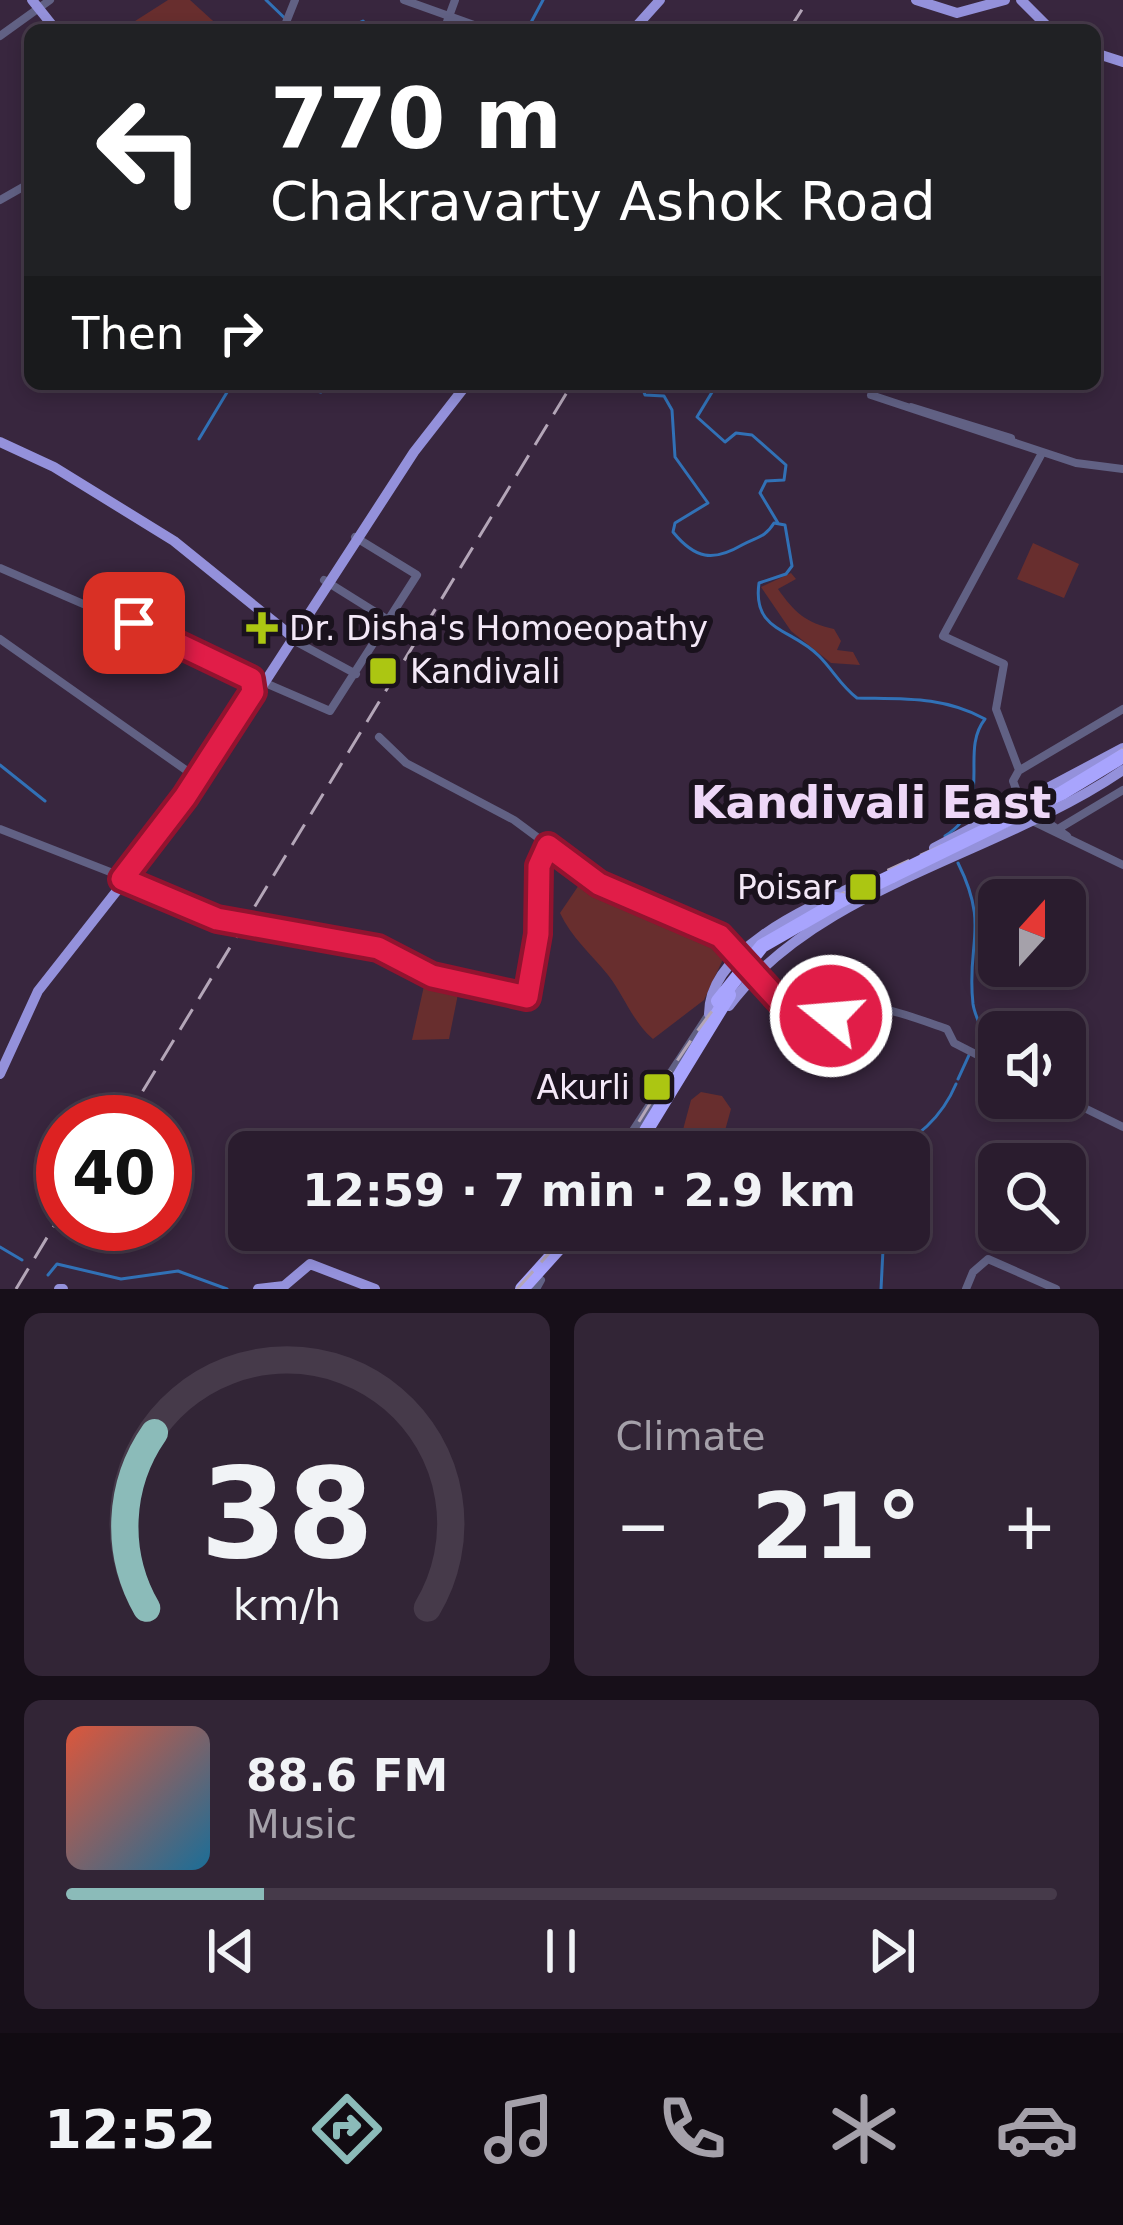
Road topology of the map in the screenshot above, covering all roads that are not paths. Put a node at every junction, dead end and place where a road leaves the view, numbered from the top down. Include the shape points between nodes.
1 (293, 0) edge
2 (400, 0) edge
3 (454, 0) edge
4 (658, 0) edge
5 (991, 0) edge
6 (1014, 0) edge
7 (921, 1) edge
8 (39, 3) edge
9 (284, 21) edge
10 (446, 22) edge
11 (636, 24) edge
12 (1040, 24) edge
13 (0, 35) edge
14 (459, 390) edge
15 (871, 395) dead end
16 (999, 436) junction
17 (0, 444) edge
18 (1042, 453) junction
19 (1122, 467) edge
20 (356, 538) junction
21 (0, 567) edge
22 (326, 581) junction
23 (388, 620) junction
24 (289, 636) junction
25 (0, 639) edge
26 (356, 674) junction
27 (259, 684) junction
28 (1123, 711) edge
29 (380, 735) dead end
30 (1123, 759) edge
31 (1019, 771) junction
32 (198, 779) junction
33 (1123, 792) edge
34 (1023, 801) junction
35 (997, 816) junction
36 (1035, 820) junction
37 (0, 831) edge
38 (1056, 833) junction
39 (1006, 834) junction
40 (547, 843) junction
41 (1123, 864) edge
42 (886, 880) junction
43 (131, 882) junction
44 (854, 898) junction
45 (742, 954) junction
46 (756, 971) junction
47 (716, 1011) junction
48 (978, 1053) edge
49 (0, 1062) edge
50 (0, 1074) edge
51 (1086, 1107) edge
52 (1119, 1123) edge
53 (637, 1131) edge
54 (639, 1131) edge
55 (558, 1251) edge
56 (531, 1284) edge
57 (267, 1288) edge
58 (286, 1289) edge
59 (371, 1289) edge
60 (968, 1289) edge
61 (1053, 1289) edge

1 - 9 street
2 - 10 street
3 - 10 street
4 - 11 main road
5 - 7 main road via 954,8
6 - 7 main road via 957,14
6 - 12 main road
8 - 13 street
14 - 20 main road
15 - 16 street
16 - 18 street
16 - 19 street
17 - 24 main road via 54,467 175,542
18 - 19 street
18 - 31 street via 943,636 1004,664 996,707
20 - 22 main road
20 - 23 street via 417,575
21 - 27 street via 176,636
22 - 23 street
22 - 24 main road
23 - 26 street
24 - 26 street
24 - 27 main road
25 - 32 street
26 - 27 street via 333,710
27 - 32 main road
28 - 31 street
29 - 40 street via 406,763
30 - 34 main road
30 - 36 main road
30 - 42 highway, bridge
31 - 34 street via 1013,781
32 - 43 main road
32 - 43 main road
33 - 38 street
34 - 35 main road
34 - 36 street
35 - 39 main road
35 - 42 main road
36 - 38 street
36 - 39 main road
37 - 43 street
38 - 41 street
39 - 44 main road
40 - 43 main road, bridge via 524,994 439,975 364,944 215,914
40 - 45 street via 599,884 720,936
42 - 44 highway
42 - 44 main road
43 - 49 main road via 32,990
43 - 50 main road via 38,992
44 - 45 main road via 776,924
44 - 46 main road
44 - 47 highway, bridge via 776,942
45 - 46 street
45 - 47 main road via 720,983
46 - 47 main road
46 - 48 street via 776,1001 803,1014 883,1011 947,1029
47 - 53 highway
47 - 54 highway via 682,1078
51 - 52 street
55 - 56 highway
57 - 59 main road via 284,1286 310,1264
58 - 59 main road via 310,1268
60 - 61 street via 990,1263

